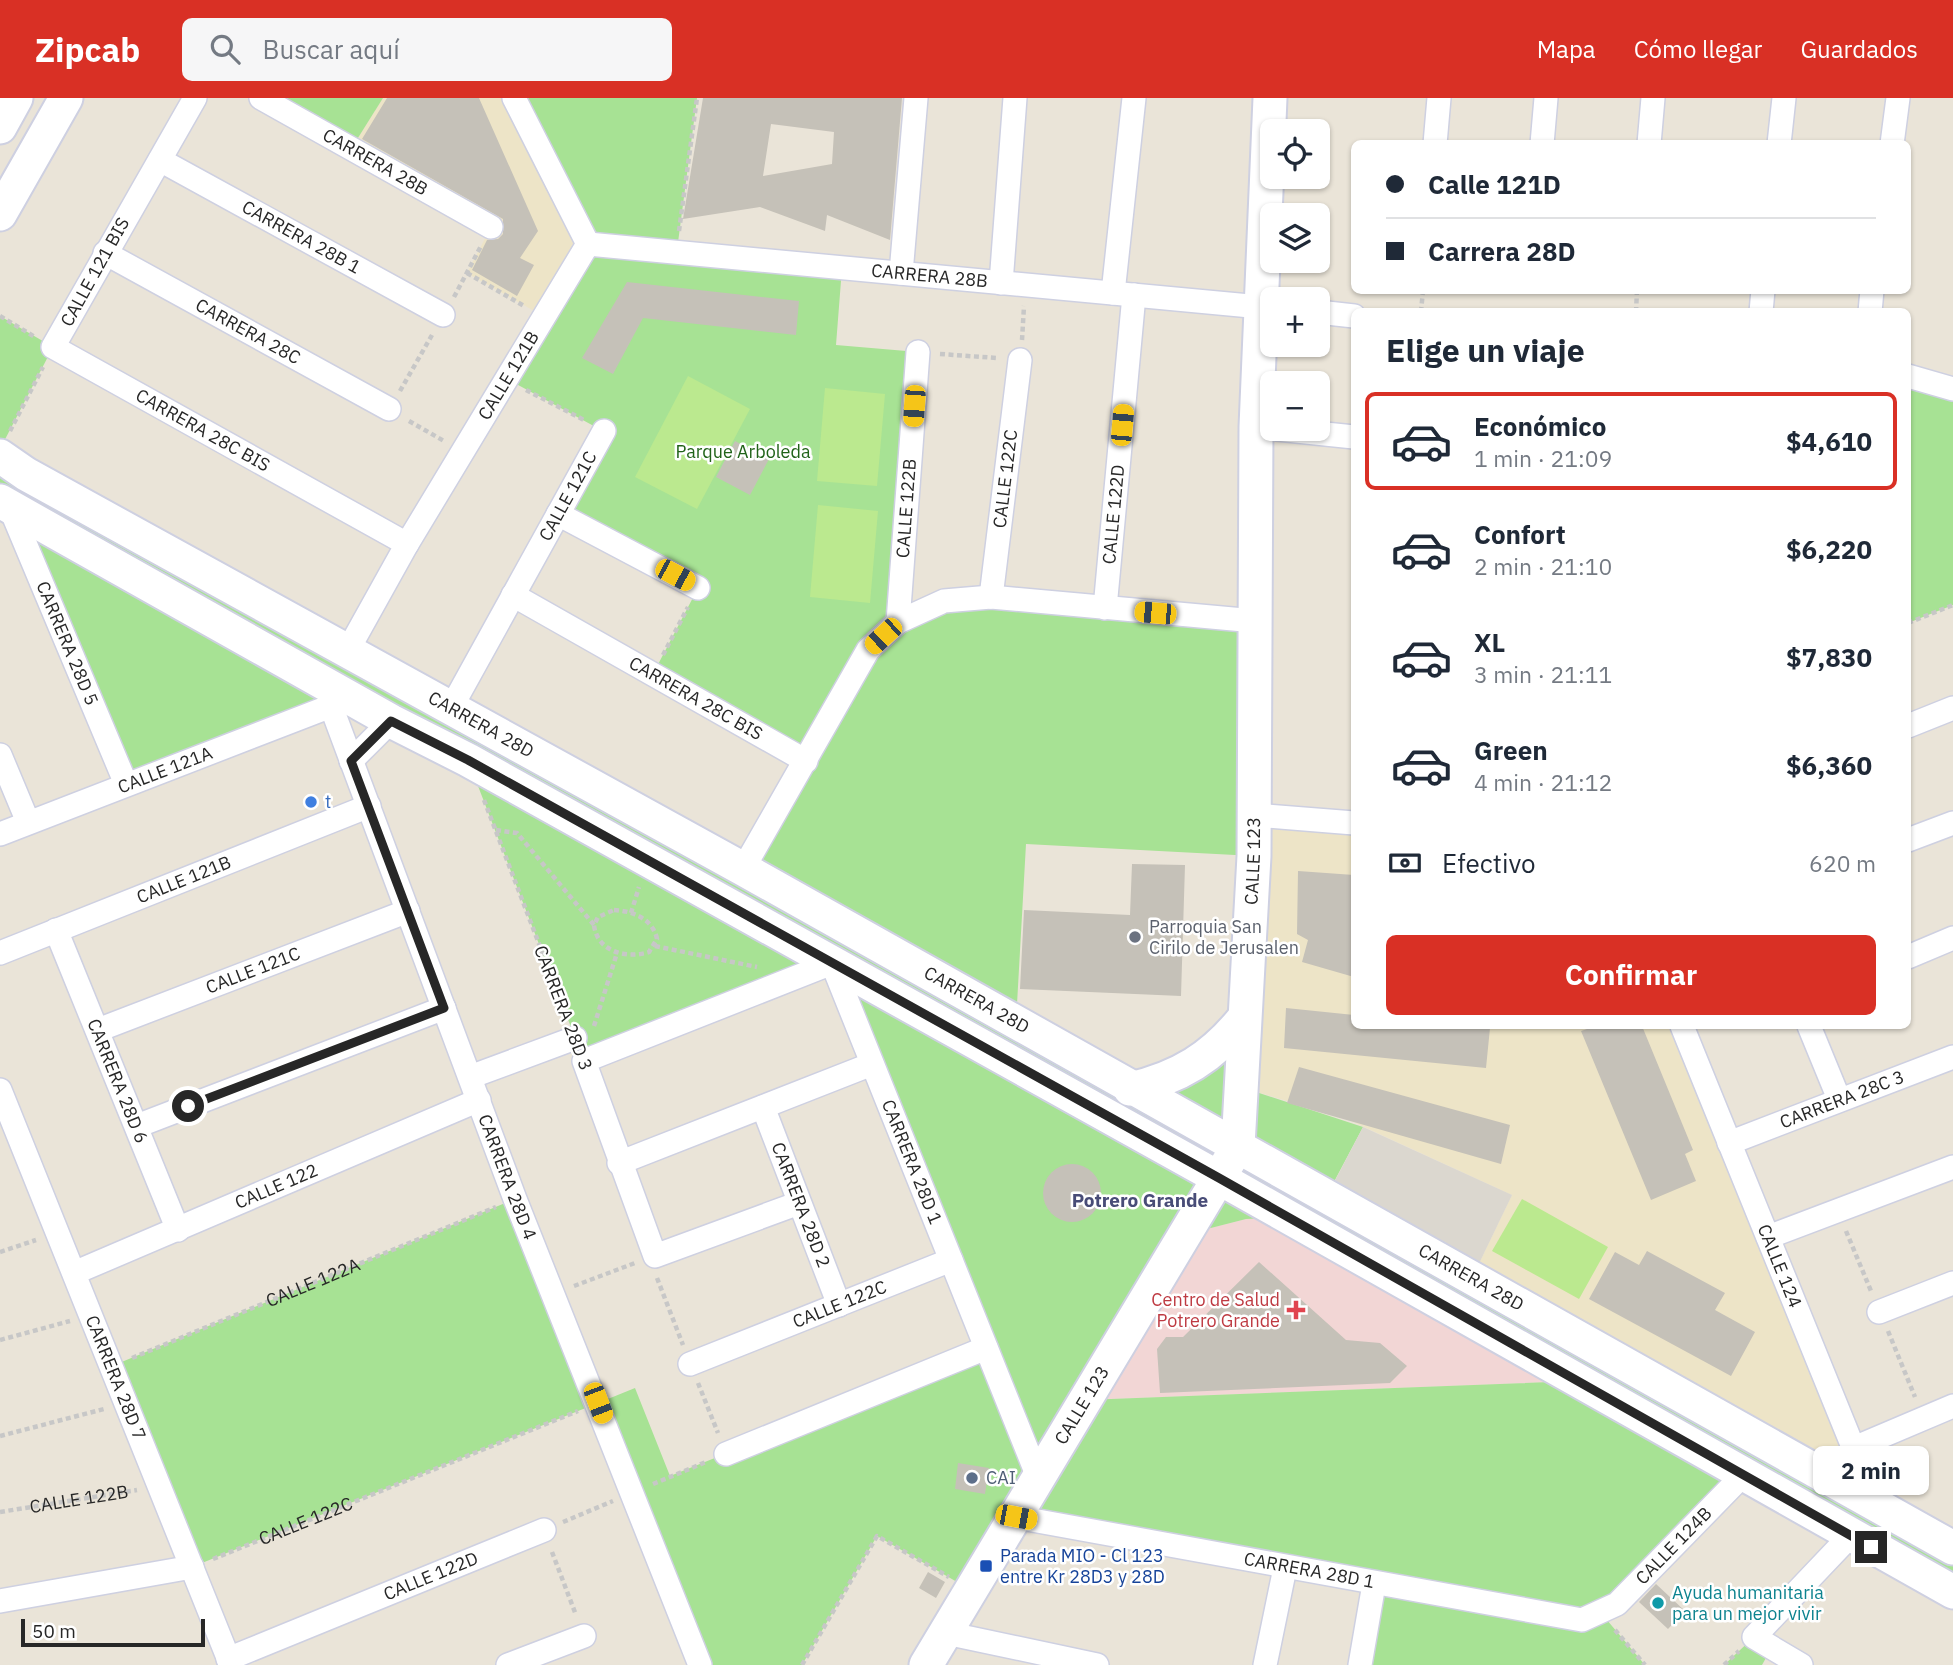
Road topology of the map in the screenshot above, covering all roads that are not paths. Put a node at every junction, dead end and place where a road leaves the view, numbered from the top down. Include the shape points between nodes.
1 (16, 98) edge
2 (66, 98) edge
3 (195, 98) edge
4 (261, 98) edge
5 (514, 98) edge
6 (916, 98) edge
7 (1015, 98) edge
8 (1134, 98) edge
9 (1270, 98) edge
10 (1439, 98) edge
11 (1546, 98) edge
12 (1653, 98) edge
13 (1784, 98) edge
14 (1898, 98) edge
15 (0, 127) edge
16 (1436, 140) edge
17 (1542, 140) edge
18 (1649, 140) edge
19 (1779, 140) edge
20 (1893, 140) edge
21 (160, 160) junction
22 (0, 214) edge
23 (491, 227) dead end
24 (588, 244) junction
25 (105, 253) junction
26 (901, 273) junction
27 (1001, 283) junction
28 (1268, 287) edge
29 (1123, 294) junction
30 (1260, 306) edge
31 (1330, 313) edge
32 (443, 315) road end
33 (1351, 316) edge
34 (54, 347) joint
35 (918, 352) road end
36 (1020, 360) road end
37 (1911, 377) edge
38 (1953, 389) edge
39 (389, 410) road end
40 (604, 431) road end
41 (1330, 434) edge
42 (1351, 437) edge
43 (1267, 441) edge
44 (3, 446) edge
45 (4, 503) edge
46 (558, 514) junction
47 (407, 544) junction
48 (698, 588) road end
49 (513, 595) junction
50 (991, 597) junction
51 (1105, 608) junction
52 (1255, 621) junction
53 (898, 622) junction
54 (348, 650) junction
55 (330, 695) junction
56 (451, 708) junction
57 (1953, 708) edge
58 (391, 721) junction
59 (1911, 725) edge
60 (0, 755) edge
61 (351, 761) junction
62 (806, 761) junction
63 (126, 785) junction
64 (369, 806) junction
65 (1255, 815) junction
66 (28, 822) junction
67 (1351, 823) edge
68 (1953, 823) edge
69 (0, 834) edge
70 (1911, 839) edge
71 (743, 869) junction
72 (408, 911) junction
73 (56, 930) junction
74 (1953, 939) edge
75 (0, 953) edge
76 (1911, 956) edge
77 (832, 962) junction
78 (444, 1008) junction
79 (1244, 1018) junction
80 (1683, 1029) edge
81 (1810, 1029) edge
82 (98, 1030) junction
83 (575, 1038) road end
84 (1953, 1057) edge
85 (873, 1064) junction
86 (470, 1077) junction
87 (1130, 1089) junction
88 (0, 1090) edge
89 (1839, 1099) junction
90 (478, 1100) junction
91 (763, 1107) junction
92 (137, 1126) junction
93 (9, 1136) edge
94 (1730, 1143) junction
95 (1238, 1146) junction
96 (620, 1163) junction
97 (1953, 1167) edge
98 (1219, 1178) junction
99 (799, 1203) junction
100 (178, 1230) junction
101 (1768, 1237) junction
102 (951, 1260) junction
103 (74, 1273) junction
104 (1953, 1283) edge
105 (839, 1305) junction
106 (1880, 1312) dead end
107 (986, 1349) junction
108 (690, 1364) dead end
109 (1953, 1406) edge
110 (1854, 1448) junction
111 (726, 1454) road end
112 (1744, 1474) junction
113 (1038, 1477) junction
114 (1877, 1506) junction
115 (1016, 1517) junction
116 (544, 1530) road end
117 (1850, 1536) junction
118 (1953, 1548) edge
119 (192, 1567) junction
120 (1285, 1568) junction
121 (1374, 1584) junction
122 (1953, 1592) edge
123 (0, 1601) edge
124 (1600, 1613) joint
125 (946, 1633) junction
126 (584, 1636) road end
127 (229, 1662) edge
128 (1083, 1664) edge
129 (508, 1665) edge
130 (700, 1665) edge
131 (926, 1665) edge
132 (1265, 1665) edge
133 (1360, 1665) edge
134 (1801, 1665) edge

1 - 15 street
2 - 22 street
3 - 21 street, CALLE 121 BIS
4 - 23 street, CARRERA 28B
5 - 24 street
6 - 26 street
7 - 27 street
8 - 29 street
9 - 28 street, CALLE 123
10 - 16 street
11 - 17 street
12 - 18 street
13 - 19 street
14 - 20 street
21 - 25 street, CALLE 121 BIS
21 - 32 street, CARRERA 28B 1
24 - 26 street, CARRERA 28B
24 - 47 street, CALLE 121B
25 - 34 street, CALLE 121 BIS
25 - 39 street, CARRERA 28C
26 - 27 street, CARRERA 28B
27 - 29 street, CARRERA 28B
29 - 30 street, CARRERA 28B
29 - 51 street, CALLE 122D
31 - 33 street
34 - 47 street, CARRERA 28C BIS
35 - 53 street, CALLE 122B
36 - 50 street, CALLE 122C
37 - 38 street
40 - 46 street, CALLE 121C
41 - 42 street
43 - 52 street, CALLE 123
44 - 54 street, CARRERA 28D via 38,481
45 - 55 street, CARRERA 28D
45 - 63 street, CARRERA 28D 5
46 - 48 street
46 - 49 street, CALLE 121C
47 - 54 street, CALLE 121B
49 - 56 street, CALLE 121C
49 - 62 street, CARRERA 28C BIS
50 - 51 street
50 - 53 street via 944,601
51 - 52 street
52 - 65 street, CALLE 123
53 - 62 street via 868,650
54 - 56 street, CARRERA 28D
55 - 58 street, CARRERA 28D
55 - 61 street, CARRERA 28D 4
55 - 63 street, CALLE 121A
56 - 71 street, CARRERA 28D
57 - 59 street
58 - 61 street
58 - 77 street, CARRERA 28D
60 - 66 street
61 - 64 street, CARRERA 28D 4
62 - 71 street
63 - 66 street, CALLE 121A
64 - 72 street, CARRERA 28D 4
64 - 73 street, CALLE 121B
65 - 67 street
65 - 79 street, CALLE 123
66 - 69 street, CALLE 121A
68 - 70 street
71 - 87 street, CARRERA 28D
72 - 78 street, CARRERA 28D 4
72 - 82 street, CALLE 121C
73 - 75 street, CALLE 121B
73 - 82 street, CARRERA 28D 6
74 - 76 street
77 - 85 street, CARRERA 28D 1
77 - 96 street, CARRERA 28D 3 via 584,1060
77 - 98 street, CARRERA 28D
78 - 86 street, CARRERA 28D 4
78 - 92 street
79 - 87 street via 1227,1040 1183,1072
79 - 95 street, CALLE 123
80 - 94 street, CALLE 124
81 - 89 street
82 - 92 street, CARRERA 28D 6
83 - 86 street
84 - 89 street, CARRERA 28C 3
85 - 91 street
85 - 102 street, CARRERA 28D 1
86 - 90 street, CARRERA 28D 4
87 - 95 street, CARRERA 28D
88 - 93 street, CARRERA 28D 7
89 - 94 street, CARRERA 28C 3
90 - 100 street, CALLE 122
90 - 130 street, CARRERA 28D 4
91 - 96 street
91 - 99 street, CARRERA 28D 2
92 - 100 street, CARRERA 28D 6
93 - 103 street, CARRERA 28D 7
94 - 101 street, CALLE 124
95 - 98 street, CALLE 123
95 - 114 street, CARRERA 28D
96 - 99 street, CARRERA 28D 3 via 646,1259
97 - 101 street
98 - 112 street, CARRERA 28D
98 - 113 street, CALLE 123
99 - 105 street, CARRERA 28D 2
100 - 103 street, CALLE 122
101 - 110 street, CALLE 124
102 - 105 street, CALLE 122C
102 - 107 street, CARRERA 28D 1
103 - 119 street, CARRERA 28D 7
104 - 106 street
105 - 108 street, CALLE 122C
107 - 111 street
107 - 113 street, CARRERA 28D 1
109 - 110 street
110 - 114 street, CALLE 124
112 - 117 street, CARRERA 28D
112 - 124 street, CALLE 124B via 1617,1604
113 - 115 street, CALLE 123
114 - 118 street, CARRERA 28D
115 - 120 street, CARRERA 28D 1
115 - 125 street, CALLE 123
116 - 127 street, CALLE 122D
117 - 122 street, CARRERA 28D
117 - 134 street via 1754,1637
119 - 123 street
119 - 127 street, CARRERA 28D 7
120 - 121 street, CARRERA 28D 1
120 - 132 street
121 - 124 street, CARRERA 28D 1 via 1581,1620
121 - 133 street
125 - 128 street
125 - 131 street, CALLE 123
126 - 129 street

